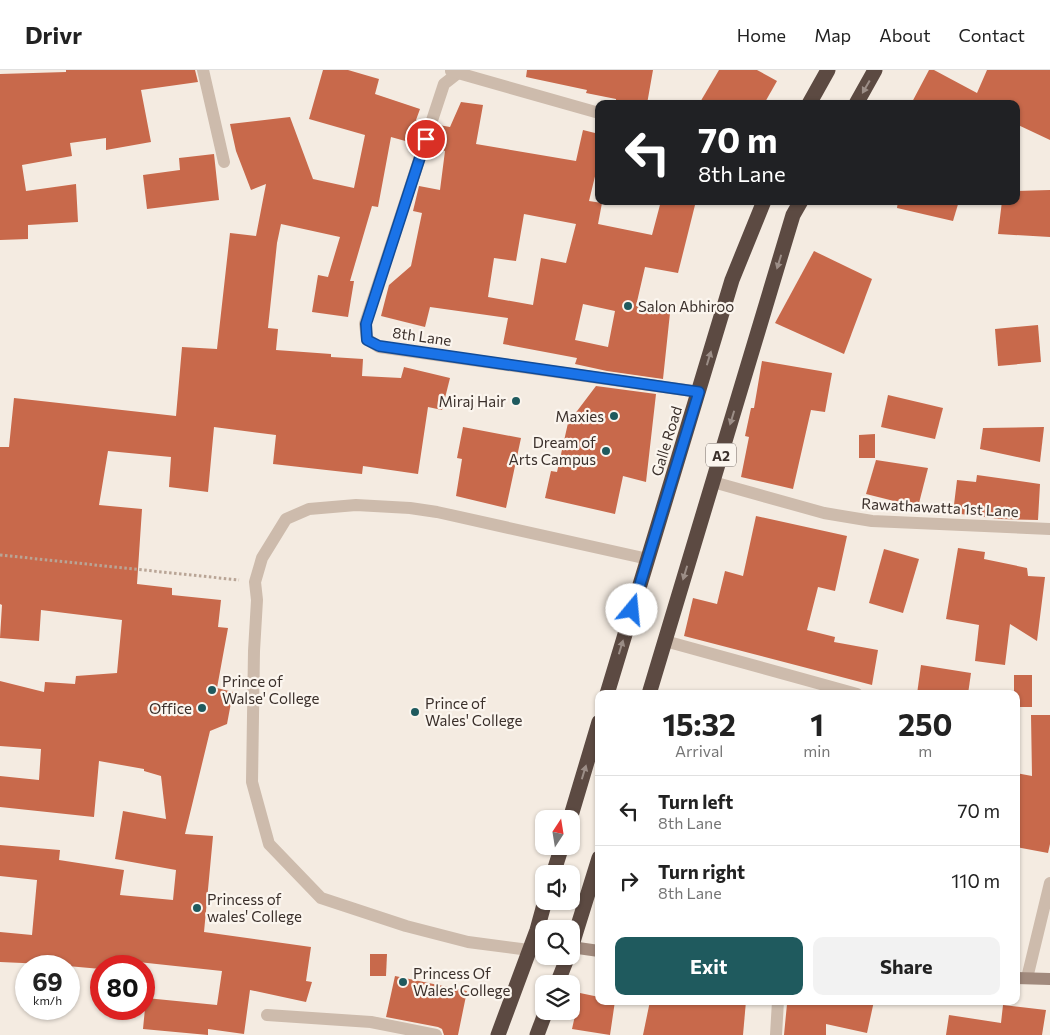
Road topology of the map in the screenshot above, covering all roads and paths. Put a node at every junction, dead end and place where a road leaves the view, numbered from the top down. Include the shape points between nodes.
1 (203, 70) edge
2 (828, 70) edge
3 (875, 70) edge
4 (455, 71) edge
5 (811, 100) edge
6 (858, 100) edge
7 (595, 112) edge
8 (224, 162) dead end
9 (762, 205) edge
10 (799, 205) edge
11 (699, 392) junction
12 (713, 482) junction
13 (1050, 529) edge
14 (0, 556) edge
15 (648, 559) junction
16 (254, 582) junction
17 (665, 641) junction
18 (608, 690) edge
19 (649, 690) edge
20 (843, 690) edge
21 (595, 735) edge
22 (573, 810) edge
23 (595, 871) edge
24 (1050, 883) edge
25 (579, 920) edge
26 (580, 948) edge
27 (535, 949) edge
28 (595, 950) edge
29 (535, 951) edge
30 (1022, 978) edge
31 (1050, 979) edge
32 (778, 1005) edge
33 (267, 1015) dead end
34 (543, 1020) edge
35 (436, 1035) edge
36 (498, 1035) edge
37 (537, 1035) edge
38 (776, 1035) edge

1 - 8 street
2 - 5 highway
3 -> 6 highway
4 - 7 street
4 - 11 street, 8th Lane via 444,84 366,324 367,340 379,346
11 -> 9 highway, Galle Road / A2 via 732,280
10 -> 12 highway, A2 via 793,215
11 - 15 highway, Galle Road / A2
12 - 13 street, Rawathawatta 1st Lane via 824,513 872,521
12 -> 17 highway, A2
14 - 16 path
15 - 16 street via 436,512 356,505 309,509 286,519 262,558
18 -> 15 highway, Galle Road / A2
16 - 27 street via 257,600 252,782 270,844 321,898 468,942
17 - 19 highway, A2
17 - 20 street
22 -> 21 highway
23 - 25 highway
24 - 30 street
26 - 28 street
29 - 36 highway
30 - 31 street
32 - 38 street
33 - 35 street via 371,1022
34 - 37 highway

